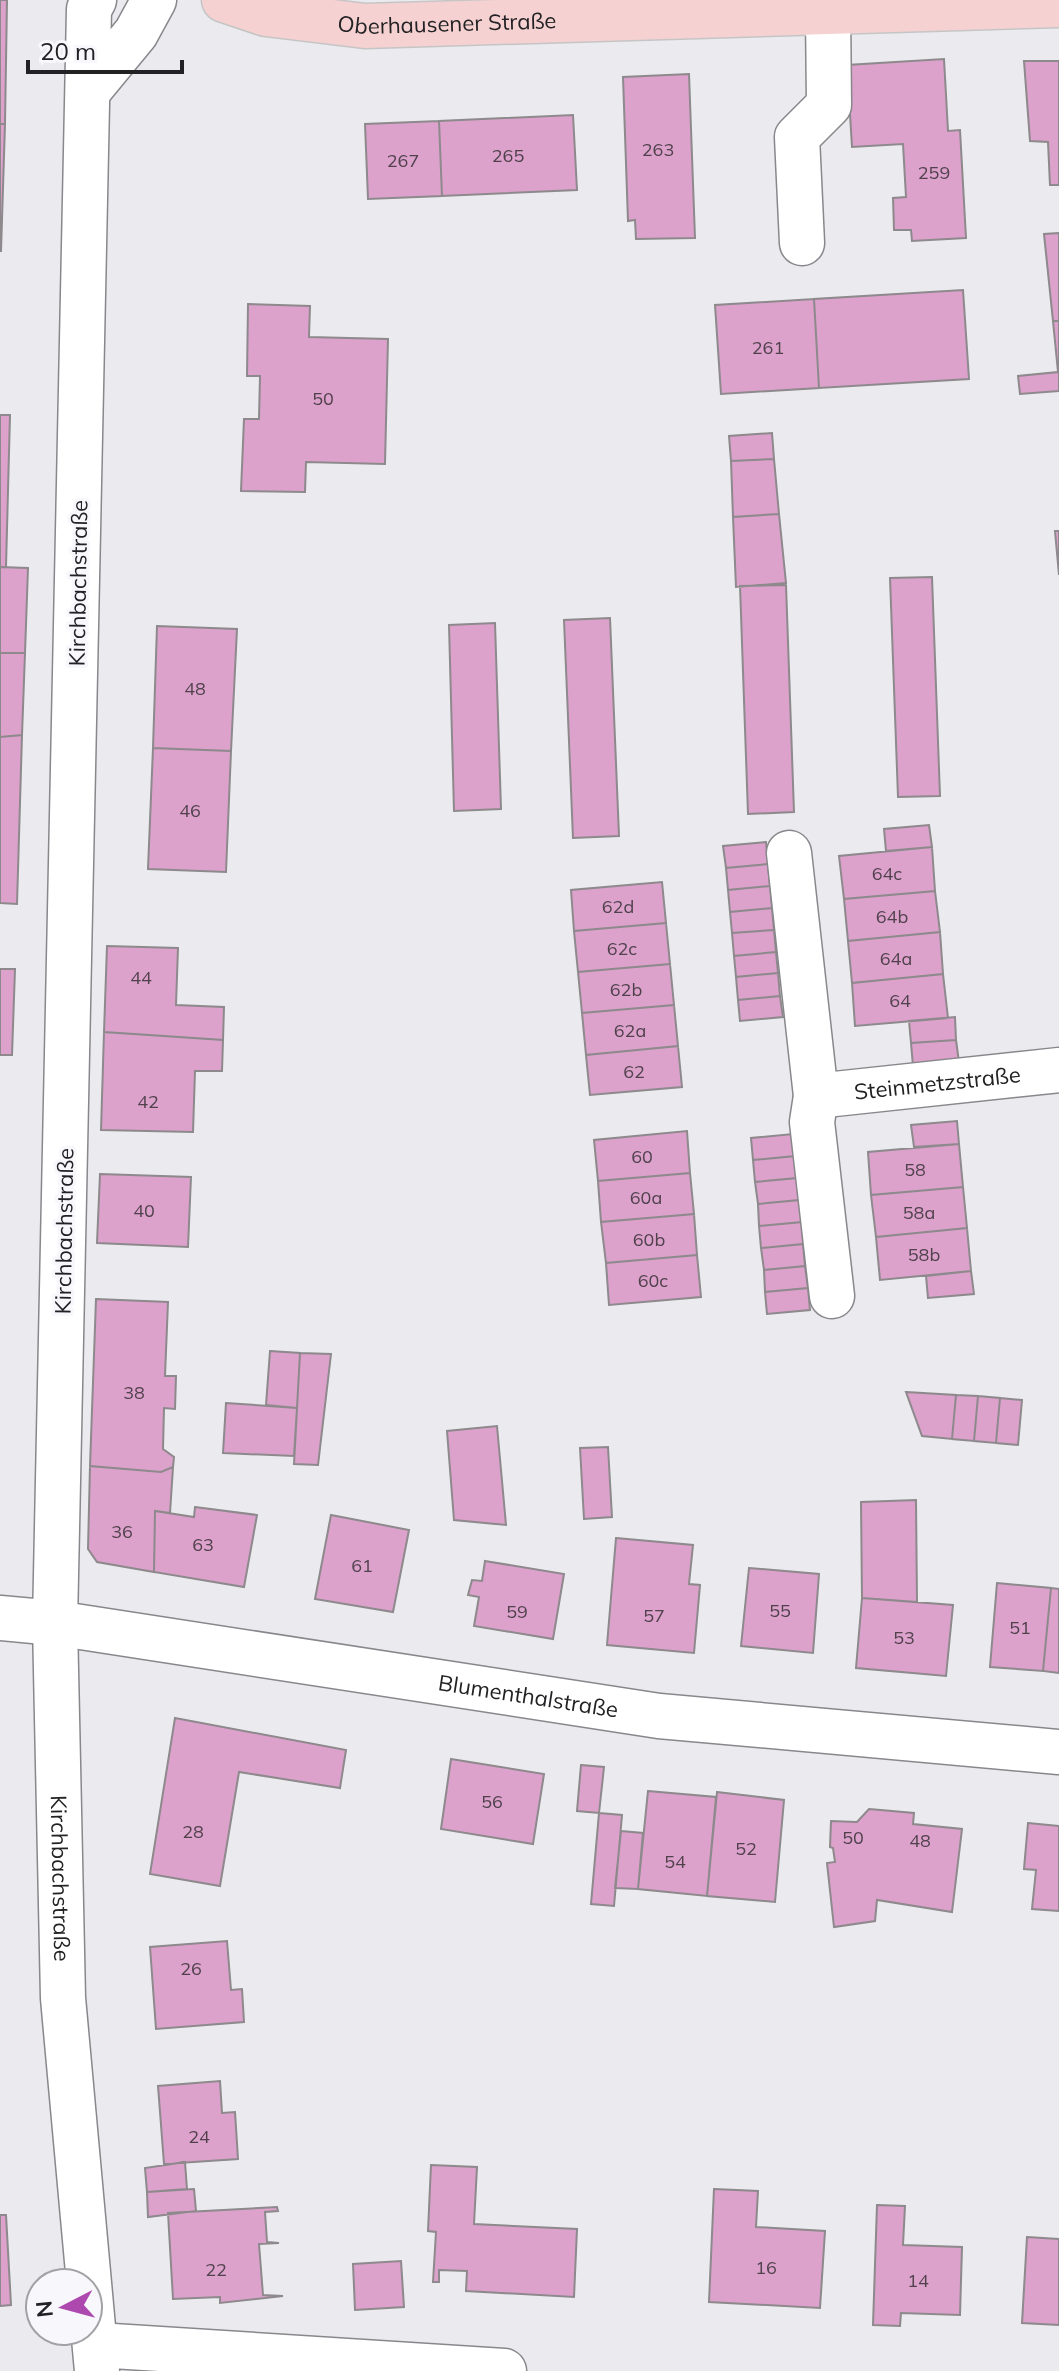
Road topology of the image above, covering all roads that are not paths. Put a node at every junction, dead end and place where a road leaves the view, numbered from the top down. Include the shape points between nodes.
1 (94, 0) edge
2 (154, 0) edge
3 (224, 0) edge
4 (1059, 5) edge
5 (828, 12) junction
6 (89, 90) junction
7 (802, 243) dead end
8 (789, 853) dead end
9 (1059, 1070) edge
10 (816, 1096) junction
11 (832, 1296) dead end
12 (0, 1618) edge
13 (55, 1623) junction
14 (1059, 1752) edge
15 (97, 2358) edge
16 (504, 2371) edge

1 - 6 street, Kirchbachstraße via 89,9
2 - 6 street via 136,33
3 - 5 main road, Oberhausener Straße via 266,14 365,26
4 - 5 main road, Oberhausener Straße
5 - 7 street via 829,105 797,137
6 - 13 street, Kirchbachstraße
8 - 10 street
9 - 10 street, Steinmetzstraße
10 - 11 street via 812,1122
12 - 13 street, Blumenthalstraße
13 - 14 street, Blumenthalstraße via 659,1716
13 - 15 street, Kirchbachstraße via 63,1998
15 - 16 street

